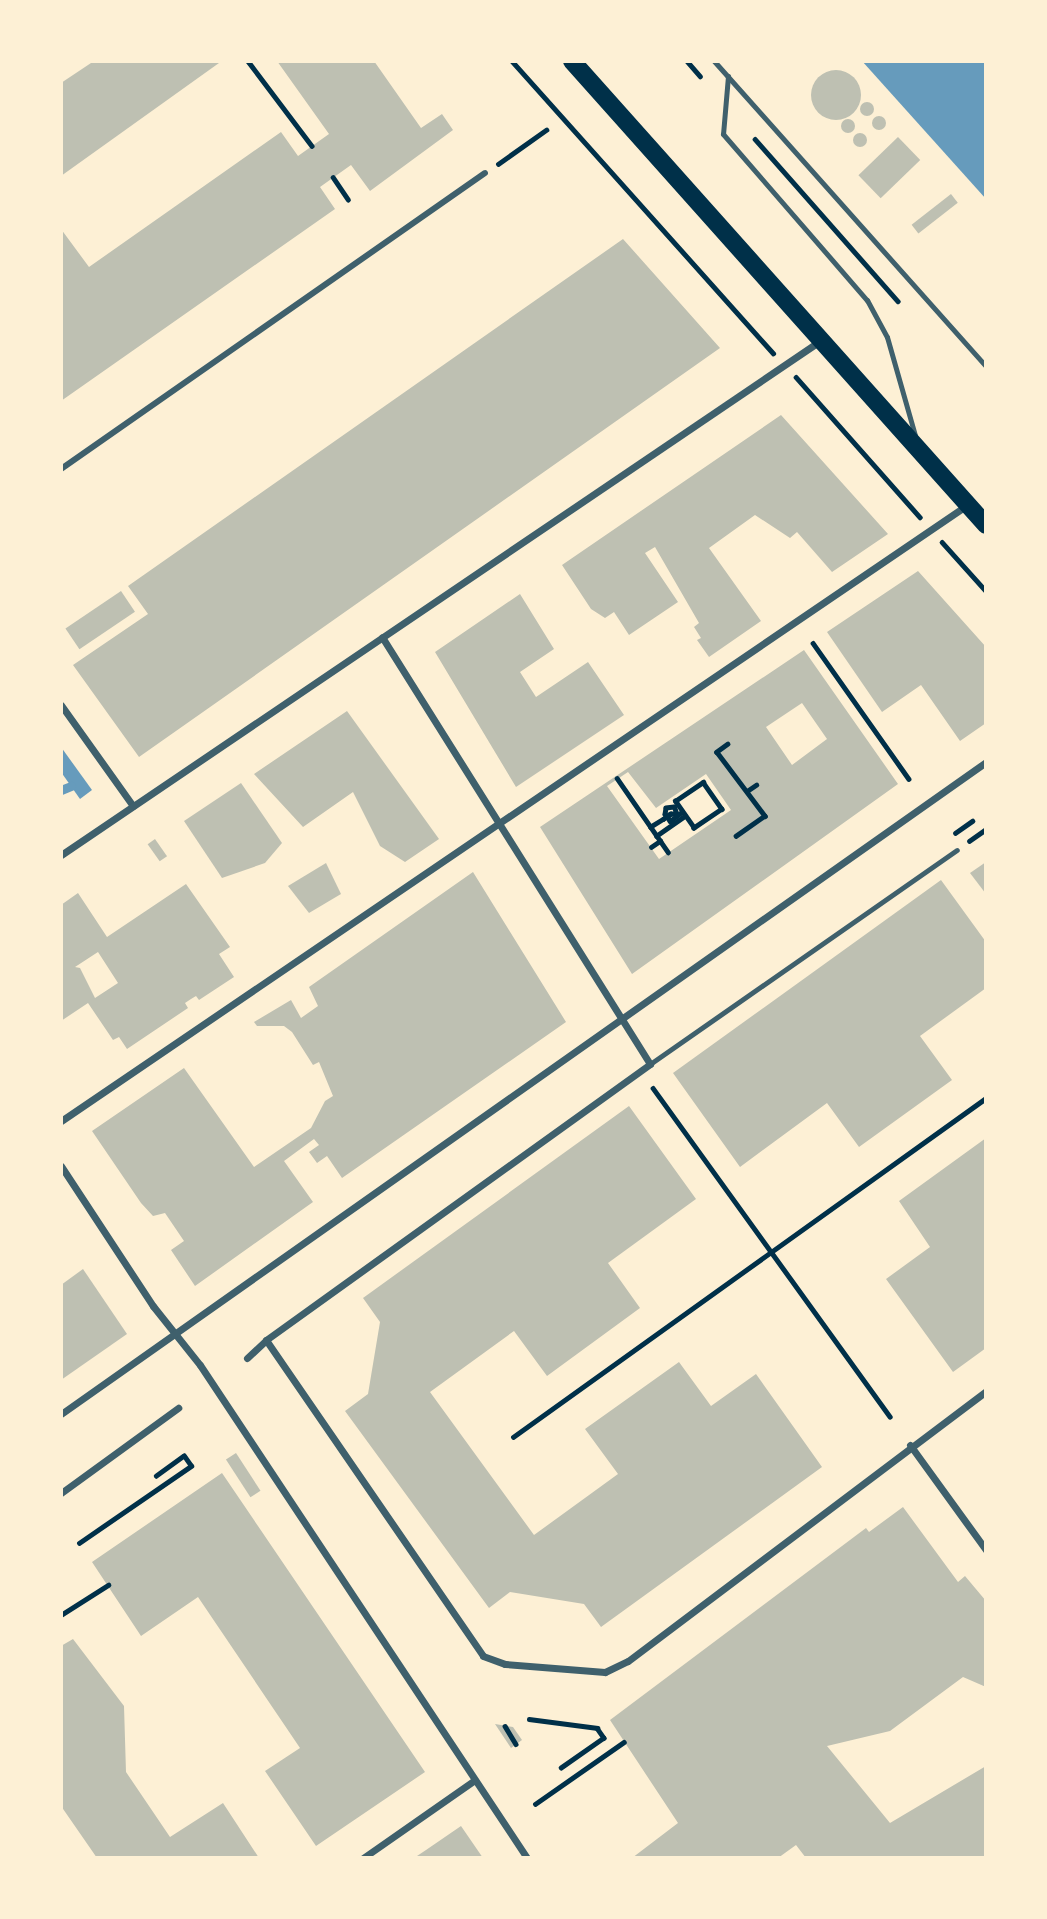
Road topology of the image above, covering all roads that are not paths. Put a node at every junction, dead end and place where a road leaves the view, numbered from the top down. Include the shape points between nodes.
1 (572, 61) edge
2 (714, 61) edge
3 (728, 76) junction
4 (485, 173) road end
5 (821, 340) junction
6 (986, 366) edge
7 (920, 451) junction
8 (61, 469) edge
9 (968, 504) junction
10 (986, 525) edge
11 (382, 637) junction
12 (61, 705) edge
13 (986, 762) edge
14 (133, 806) junction
15 (500, 824) junction
16 (957, 850) dead end
17 (61, 855) edge
18 (620, 1021) junction
19 (650, 1064) junction
20 (61, 1121) edge
21 (61, 1166) edge
22 (176, 1334) junction
23 (266, 1340) junction
24 (247, 1358) dead end
25 (986, 1391) edge
26 (178, 1408) dead end
27 (61, 1414) edge
28 (910, 1445) junction
29 (61, 1493) edge
30 (986, 1550) edge
31 (475, 1780) junction
32 (363, 1858) edge
33 (527, 1858) edge

1 - 5 main road
2 - 3 lane
3 - 6 lane
3 - 7 lane via 723,134 867,300 887,337
4 - 8 street
5 - 7 main road
5 - 11 street
7 - 9 main road
9 - 10 main road
9 - 15 street
11 - 14 street
11 - 15 street
12 - 14 street
13 - 18 street
14 - 17 street
15 - 18 street
15 - 20 street
16 - 19 lane
18 - 19 street
18 - 22 street
19 - 23 street
21 - 22 street
22 - 27 street
22 - 31 street
23 - 24 street
23 - 28 street via 483,1656 505,1664 605,1672 628,1661
25 - 28 street
26 - 29 street
28 - 30 street
31 - 32 street
31 - 33 street

